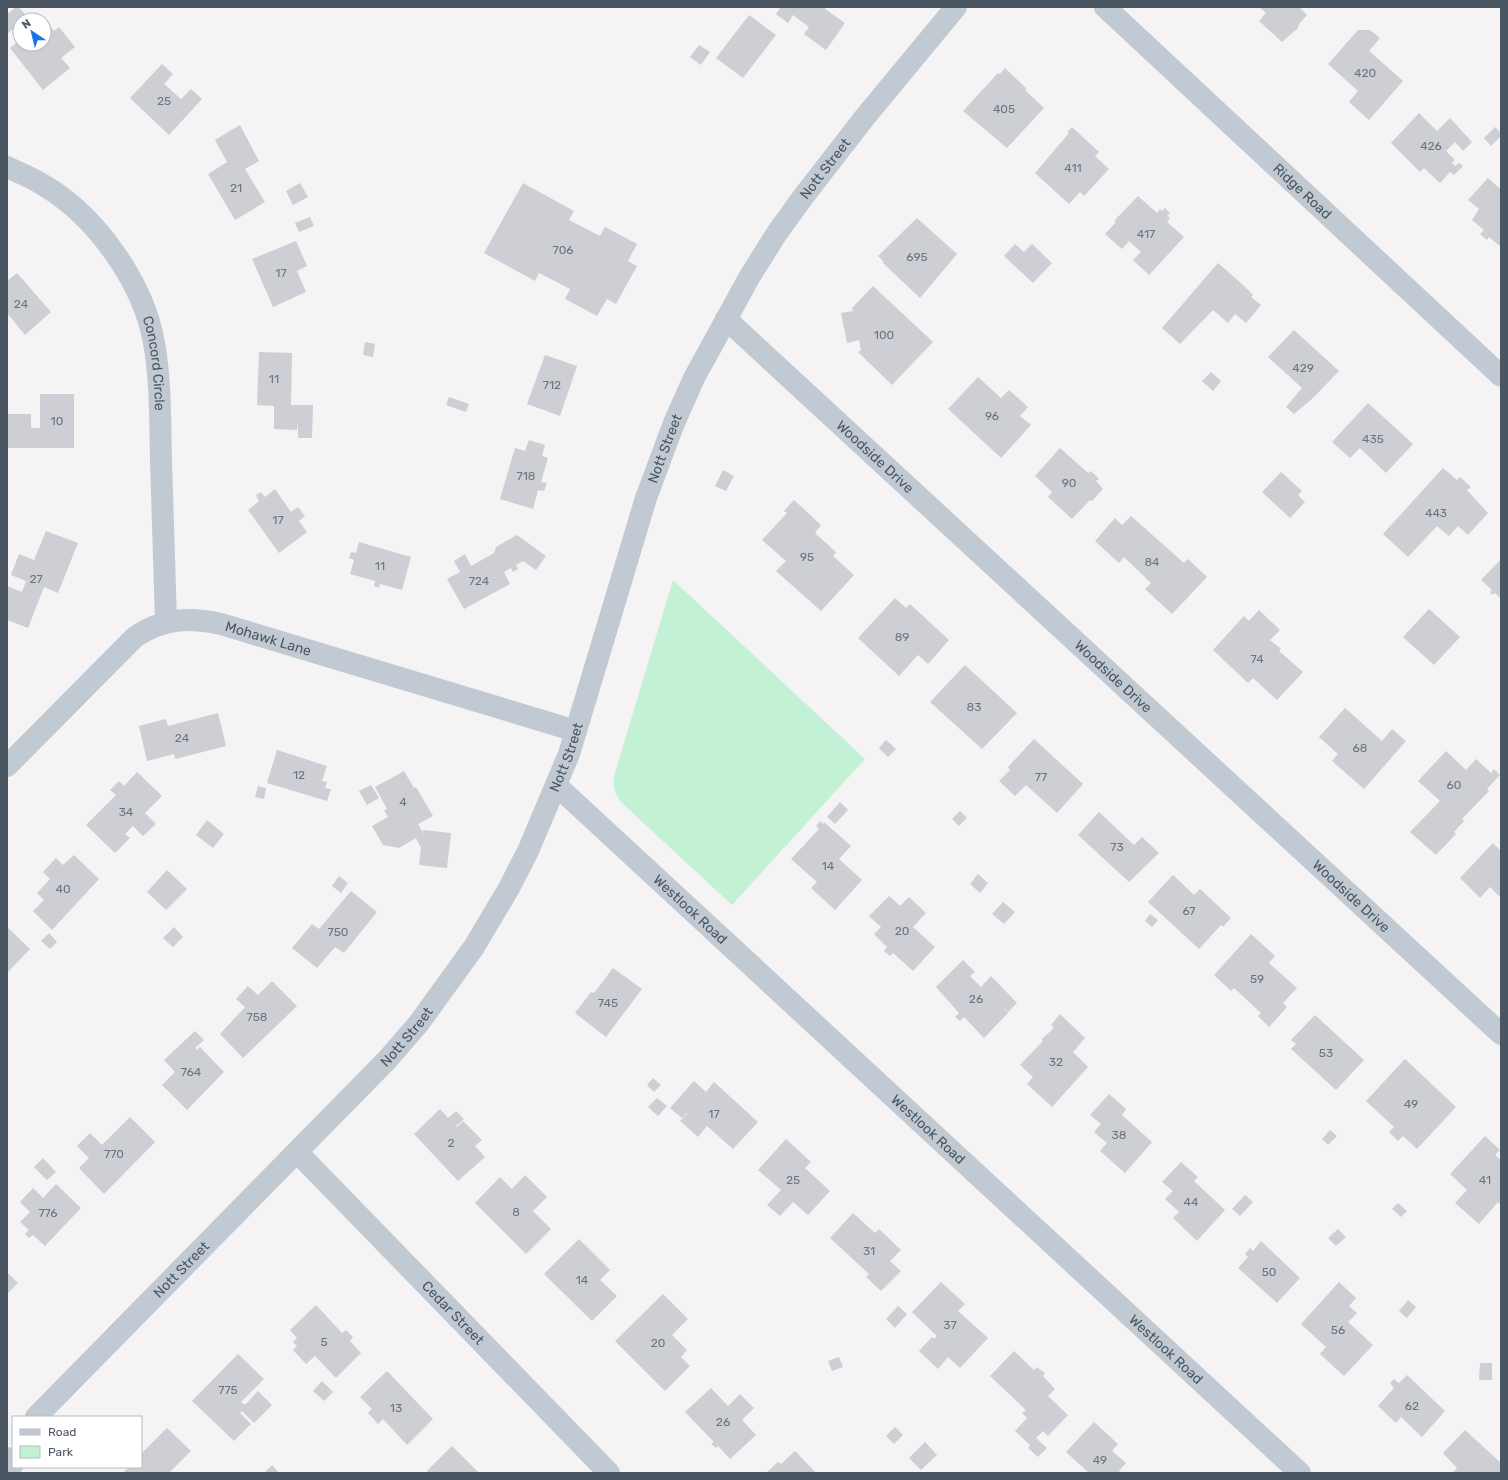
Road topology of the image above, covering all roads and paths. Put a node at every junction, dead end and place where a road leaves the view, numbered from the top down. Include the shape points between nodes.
1 (956, 7) edge
2 (1105, 7) edge
3 (7, 167) edge
4 (726, 319) junction
5 (1501, 376) edge
6 (166, 621) junction
7 (576, 731) junction
8 (7, 766) edge
9 (556, 785) junction
10 (1501, 1034) edge
11 (297, 1152) junction
12 (37, 1416) edge
13 (608, 1473) edge
14 (1300, 1473) edge

1 - 4 street, Nott Street via 803,197 764,253
2 - 5 street, Ridge Road
3 - 6 street, Concord Circle via 46,186 63,198 94,228 126,271 138,293 149,323 157,366
4 - 7 street, Nott Street via 687,394 655,472
4 - 10 street, Woodside Drive
6 - 7 street, Mohawk Lane via 195,619 221,624
6 - 8 street, Mohawk Lane via 135,637
7 - 9 street, Nott Street
9 - 11 street, Nott Street via 509,888 490,923 444,991 387,1060
9 - 14 street, Westlook Road
11 - 12 street, Nott Street
11 - 13 street, Cedar Street

